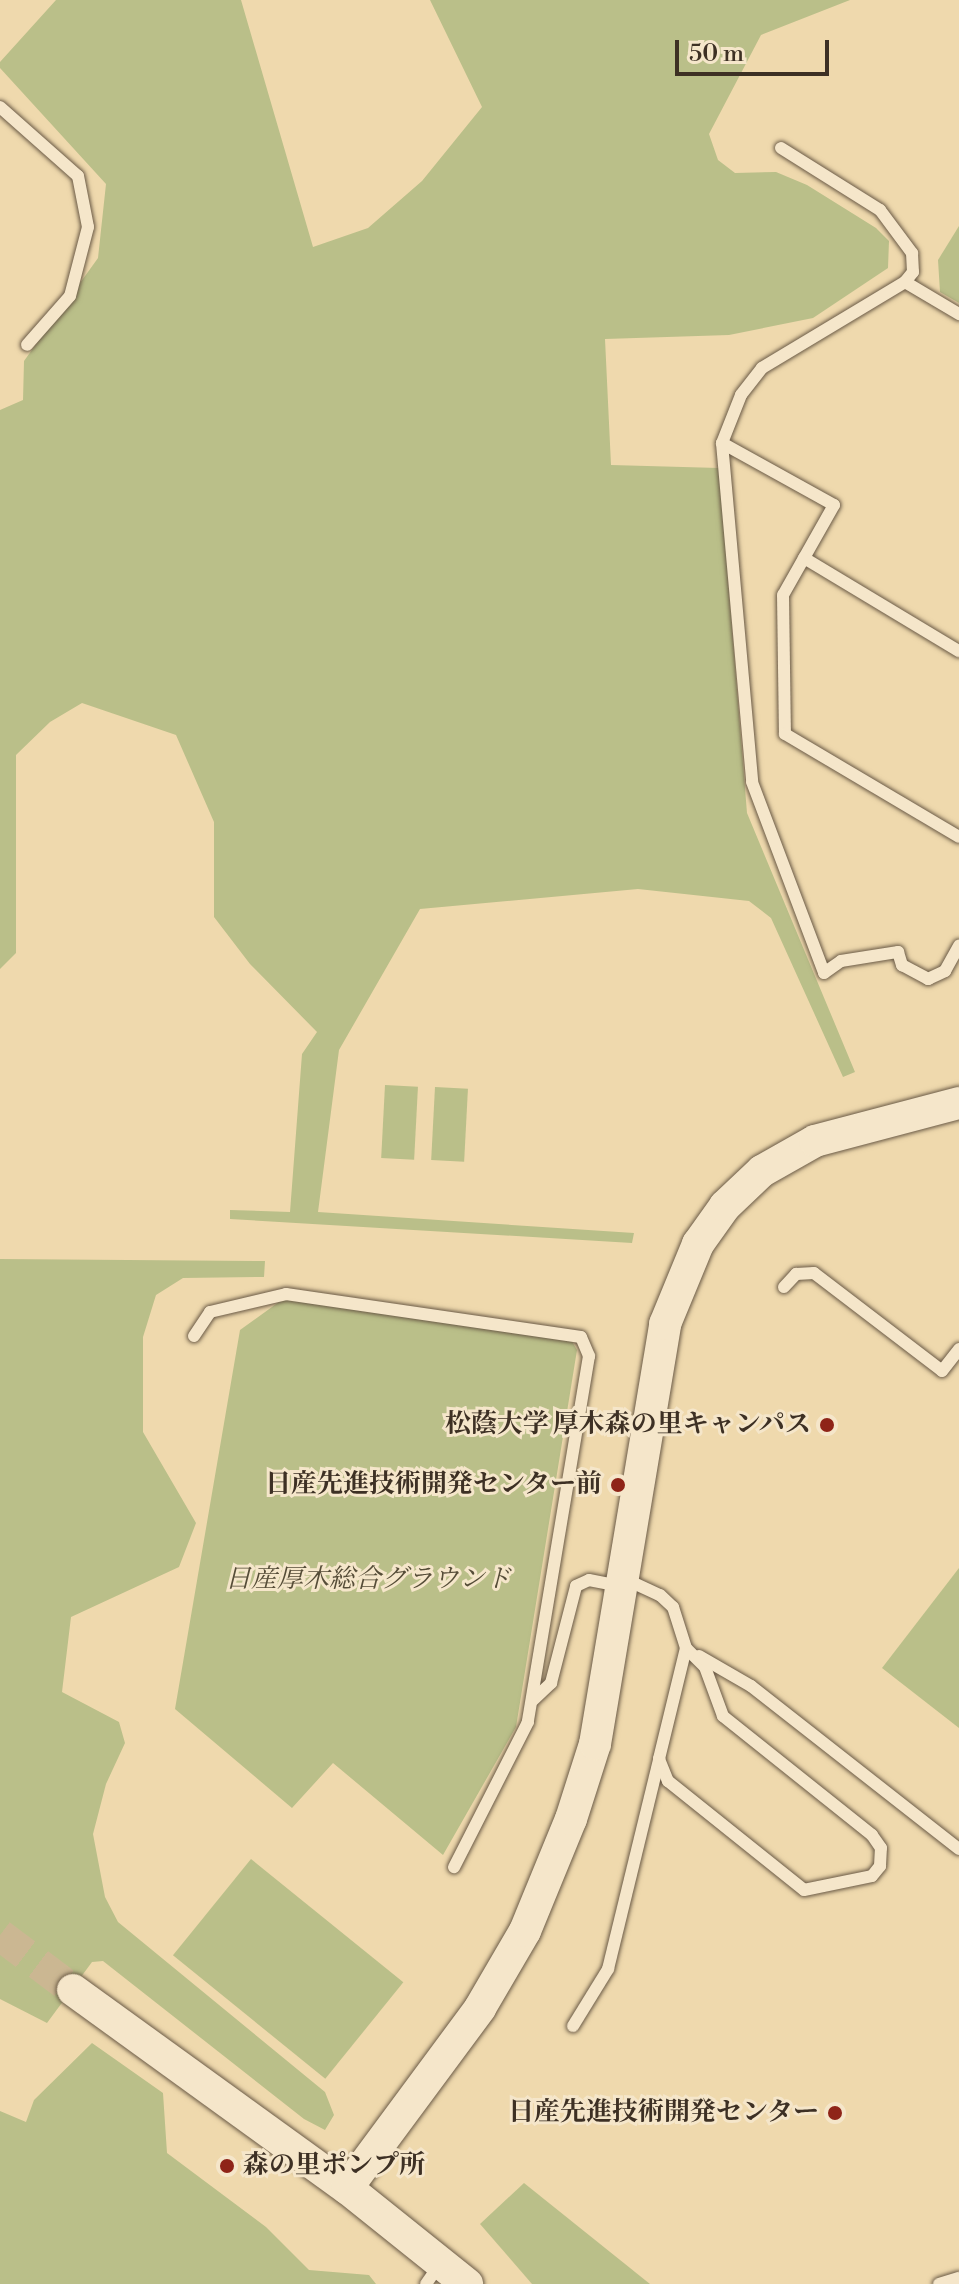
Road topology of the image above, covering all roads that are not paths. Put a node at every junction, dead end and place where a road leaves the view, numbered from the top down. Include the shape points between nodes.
1 (0, 107) edge
2 (781, 148) dead end
3 (905, 282) junction
4 (959, 314) edge
5 (27, 345) dead end
6 (722, 443) junction
7 (804, 558) junction
8 (959, 651) edge
9 (959, 837) edge
10 (959, 946) edge
11 (959, 1103) edge
12 (784, 1287) dead end
13 (194, 1336) dead end
14 (959, 1349) edge
15 (624, 1583) junction
16 (686, 1648) junction
17 (533, 1700) junction
18 (659, 1759) junction
19 (959, 1849) edge
20 (454, 1867) dead end
21 (73, 1990) tunnel mouth
22 (573, 2026) dead end
23 (347, 2188) junction
24 (433, 2274) edge
25 (959, 2278) edge
26 (467, 2284) edge
27 (939, 2284) edge

1 - 5 lane via 78,176 88,227 70,296
2 - 3 lane via 880,210 912,253 913,272
3 - 4 lane
3 - 6 lane via 762,368 741,395
6 - 7 lane via 834,505
6 - 10 lane via 752,782 824,973 841,961 898,952 902,965 928,979 945,971
7 - 8 lane
7 - 9 lane via 781,607 785,734
11 - 15 street via 815,1141 762,1171 725,1206 698,1244 665,1324
12 - 14 lane via 796,1274 814,1273 942,1371
13 - 17 lane via 210,1312 286,1294 581,1337 589,1356
15 - 16 lane via 660,1595 673,1607
15 - 17 lane via 589,1580 576,1586 551,1683
15 - 23 street via 595,1744 525,1931 458,2039
16 - 18 lane
16 - 18 lane via 705,1667 723,1716 872,1835 881,1848 880,1866 872,1876 804,1890 679,1793
16 - 19 lane via 751,1686
17 - 20 lane via 519,1744
18 - 22 lane via 608,1969
21 - 23 street
23 - 24 street
24 - 26 street
25 - 27 lane

